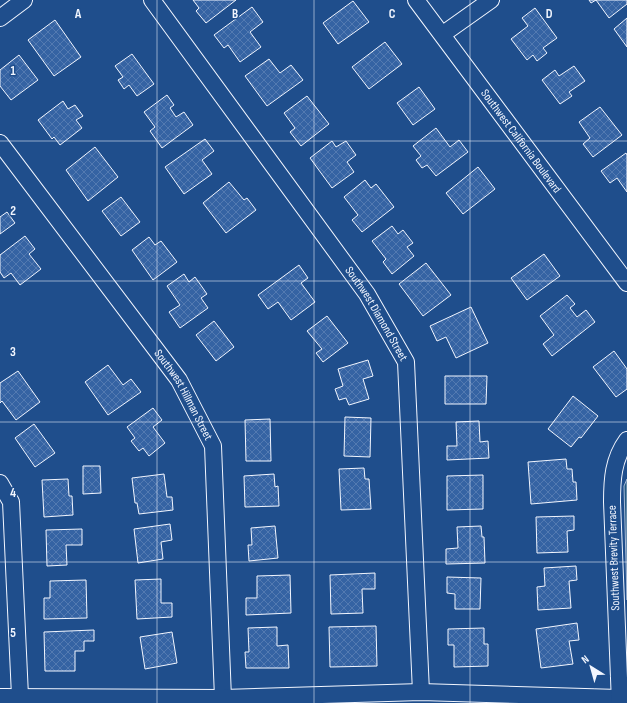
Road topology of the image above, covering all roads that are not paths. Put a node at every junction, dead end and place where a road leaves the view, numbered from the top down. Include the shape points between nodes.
1 (24, 0) edge
2 (152, 0) edge
3 (416, 0) edge
4 (491, 0) edge
5 (0, 18) edge
6 (443, 34) junction
7 (0, 143) edge
8 (627, 283) edge
9 (627, 440) edge
10 (0, 483) edge
11 (421, 692) junction
12 (20, 696) junction
13 (0, 697) edge
14 (222, 698) junction
15 (620, 700) edge

1 - 5 street
2 - 11 street, Southwest Diamond Street via 368,294 406,362
3 - 6 street, Southwest California Boulevard
4 - 6 street
6 - 8 street, Southwest California Boulevard
7 - 14 street, Southwest Hillman Street via 178,380 213,446
9 - 15 street, Southwest Brevity Terrace via 616,460 612,476
10 - 12 street via 11,502
11 - 14 street
11 - 15 street
12 - 13 street
12 - 14 street

